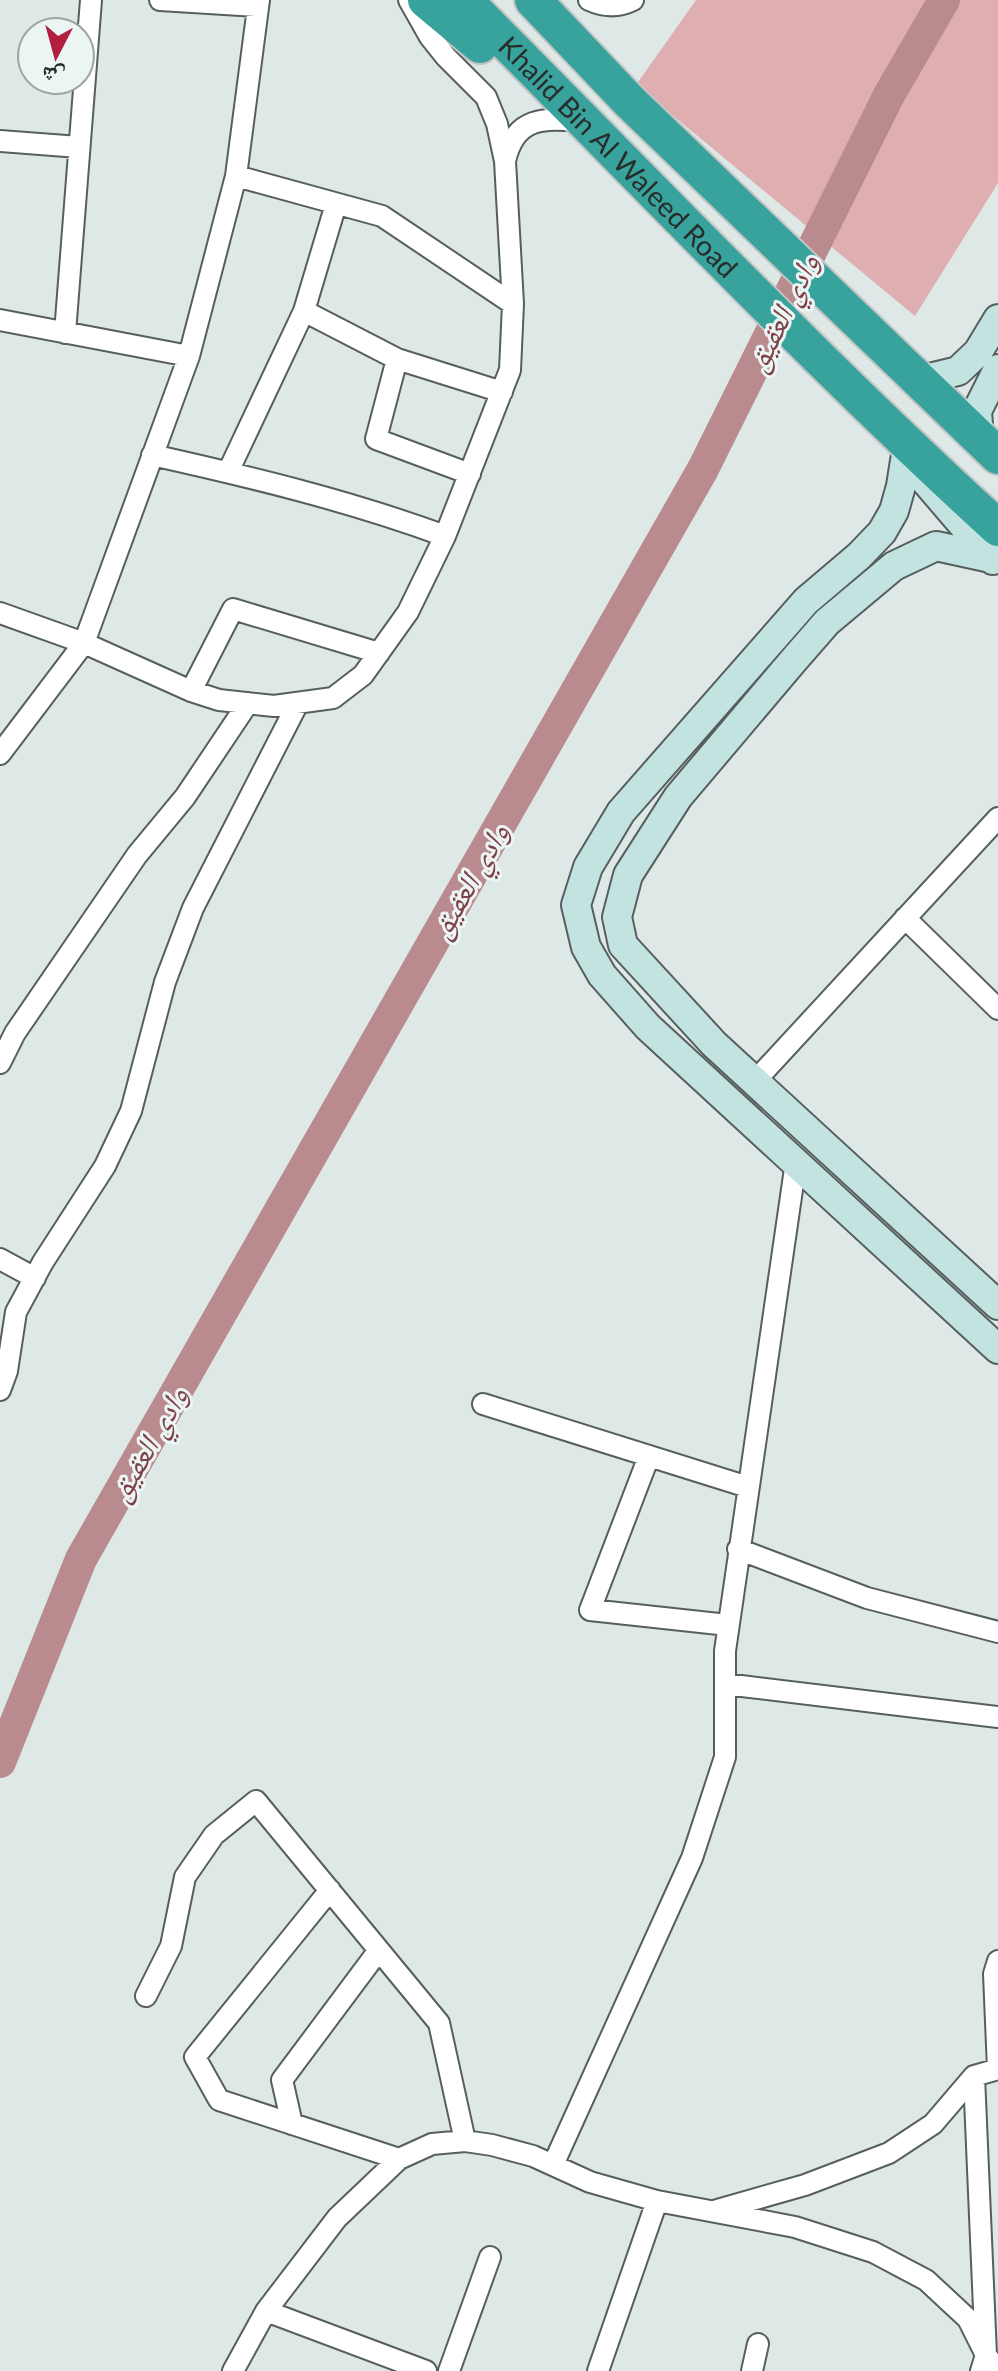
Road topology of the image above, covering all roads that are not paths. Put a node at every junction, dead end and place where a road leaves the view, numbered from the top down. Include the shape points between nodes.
1 (91, 0) edge
2 (160, 0) edge
3 (409, 0) edge
4 (426, 0) edge
5 (464, 0) edge
6 (589, 0) edge
7 (633, 0) edge
8 (258, 3) edge
9 (541, 4) edge
10 (520, 59) junction
11 (591, 130) junction
12 (0, 141) edge
13 (79, 147) junction
14 (505, 161) junction
15 (236, 176) junction
16 (336, 204) junction
17 (513, 304) junction
18 (304, 311) junction
19 (998, 319) edge
20 (0, 320) edge
21 (65, 333) junction
22 (189, 356) junction
23 (397, 359) junction
24 (998, 369) edge
25 (916, 376) junction
26 (502, 392) junction
27 (988, 434) edge
28 (894, 435) junction
29 (152, 455) junction
30 (228, 472) junction
31 (470, 474) junction
32 (445, 536) junction
33 (996, 551) edge
34 (806, 601) junction
35 (0, 613) edge
36 (827, 622) junction
37 (84, 643) junction
38 (379, 653) junction
39 (191, 691) junction
40 (248, 703) junction
41 (298, 703) junction
42 (0, 754) edge
43 (998, 818) edge
44 (905, 918) junction
45 (998, 1009) edge
46 (0, 1063) edge
47 (755, 1081) junction
48 (796, 1162) junction
49 (0, 1259) edge
50 (35, 1278) junction
51 (995, 1297) edge
52 (998, 1349) edge
53 (0, 1390) edge
54 (483, 1404) dead end
55 (649, 1456) junction
56 (748, 1487) junction
57 (738, 1549) junction
58 (728, 1625) junction
59 (998, 1632) edge
60 (725, 1684) junction
61 (998, 1717) edge
62 (330, 1890) junction
63 (379, 1950) junction
64 (998, 1961) edge
65 (146, 1996) dead end
66 (974, 2076) junction
67 (292, 2124) junction
68 (465, 2141) junction
69 (399, 2159) junction
70 (553, 2165) junction
71 (657, 2201) junction
72 (713, 2211) junction
73 (490, 2257) dead end
74 (266, 2311) junction
75 (758, 2344) dead end
76 (988, 2366) edge
77 (233, 2371) edge
78 (426, 2371) edge
79 (449, 2371) edge
80 (598, 2371) edge
81 (752, 2371) edge

1 - 13 street
2 - 8 street
3 - 14 street via 430,37 486,97
4 - 10 highway via 483,47
5 - 10 highway, Khalid Bin Al Waleed Road
6 - 7 street via 616,6
8 - 15 street
9 - 25 highway, Khalid Bin Al Waleed Road via 629,101
10 - 11 highway, Khalid Bin Al Waleed Road
11 - 14 street via 551,119 533,122 512,140
11 - 28 highway, Khalid Bin Al Waleed Road
12 - 13 street
13 - 21 street
14 - 17 street
15 - 16 street
15 - 22 street
16 - 17 street via 382,216
16 - 18 street
17 - 26 street via 510,370
18 - 23 street
18 - 30 street
19 - 25 street via 978,352 958,371
20 - 21 street
21 - 22 street
22 - 29 street
23 - 26 street
23 - 31 street via 376,439
24 - 27 street
25 - 27 highway, Khalid Bin Al Waleed Road
26 - 31 street
28 - 33 highway, Khalid Bin Al Waleed Road
28 - 34 street via 901,486 894,511 859,556
29 - 30 street
29 - 37 street
30 - 32 street via 385,514
31 - 32 street
32 - 38 street via 408,612
33 - 36 street via 936,546 894,566
34 - 36 street
34 - 48 street via 621,812 588,867 576,905 586,947 602,975 648,1027
35 - 37 street
36 - 47 street via 678,797 628,875 617,917 623,945
37 - 39 street
37 - 42 street
38 - 39 street via 233,609
38 - 41 street via 363,675 333,698
39 - 40 street
40 - 41 street
40 - 46 street via 185,797 137,855
41 - 50 street via 193,908 165,982 131,1111 105,1166
43 - 44 street
44 - 45 street
44 - 47 street
47 - 51 street
48 - 52 street
48 - 56 street
49 - 50 street
50 - 53 street via 16,1312
54 - 55 street
55 - 56 street
55 - 58 street via 590,1610
56 - 57 street
57 - 58 street
57 - 59 street via 867,1598
58 - 60 street
60 - 61 street
60 - 70 street via 725,1757 692,1858
62 - 63 street
62 - 65 street via 256,1801 214,1835 185,1877 171,1946
62 - 67 street via 195,2057 219,2100
63 - 67 street via 282,2080
63 - 68 street via 439,2023
64 - 66 street via 998,2069
66 - 72 street via 933,2124 889,2153 805,2185
66 - 76 street
67 - 69 street
68 - 69 street via 432,2144
68 - 70 street
69 - 74 street via 337,2218
70 - 71 street
71 - 72 street
71 - 80 street
72 - 76 street via 795,2227 873,2252 926,2280 968,2319
73 - 79 street
74 - 77 street
74 - 78 street
75 - 81 street

